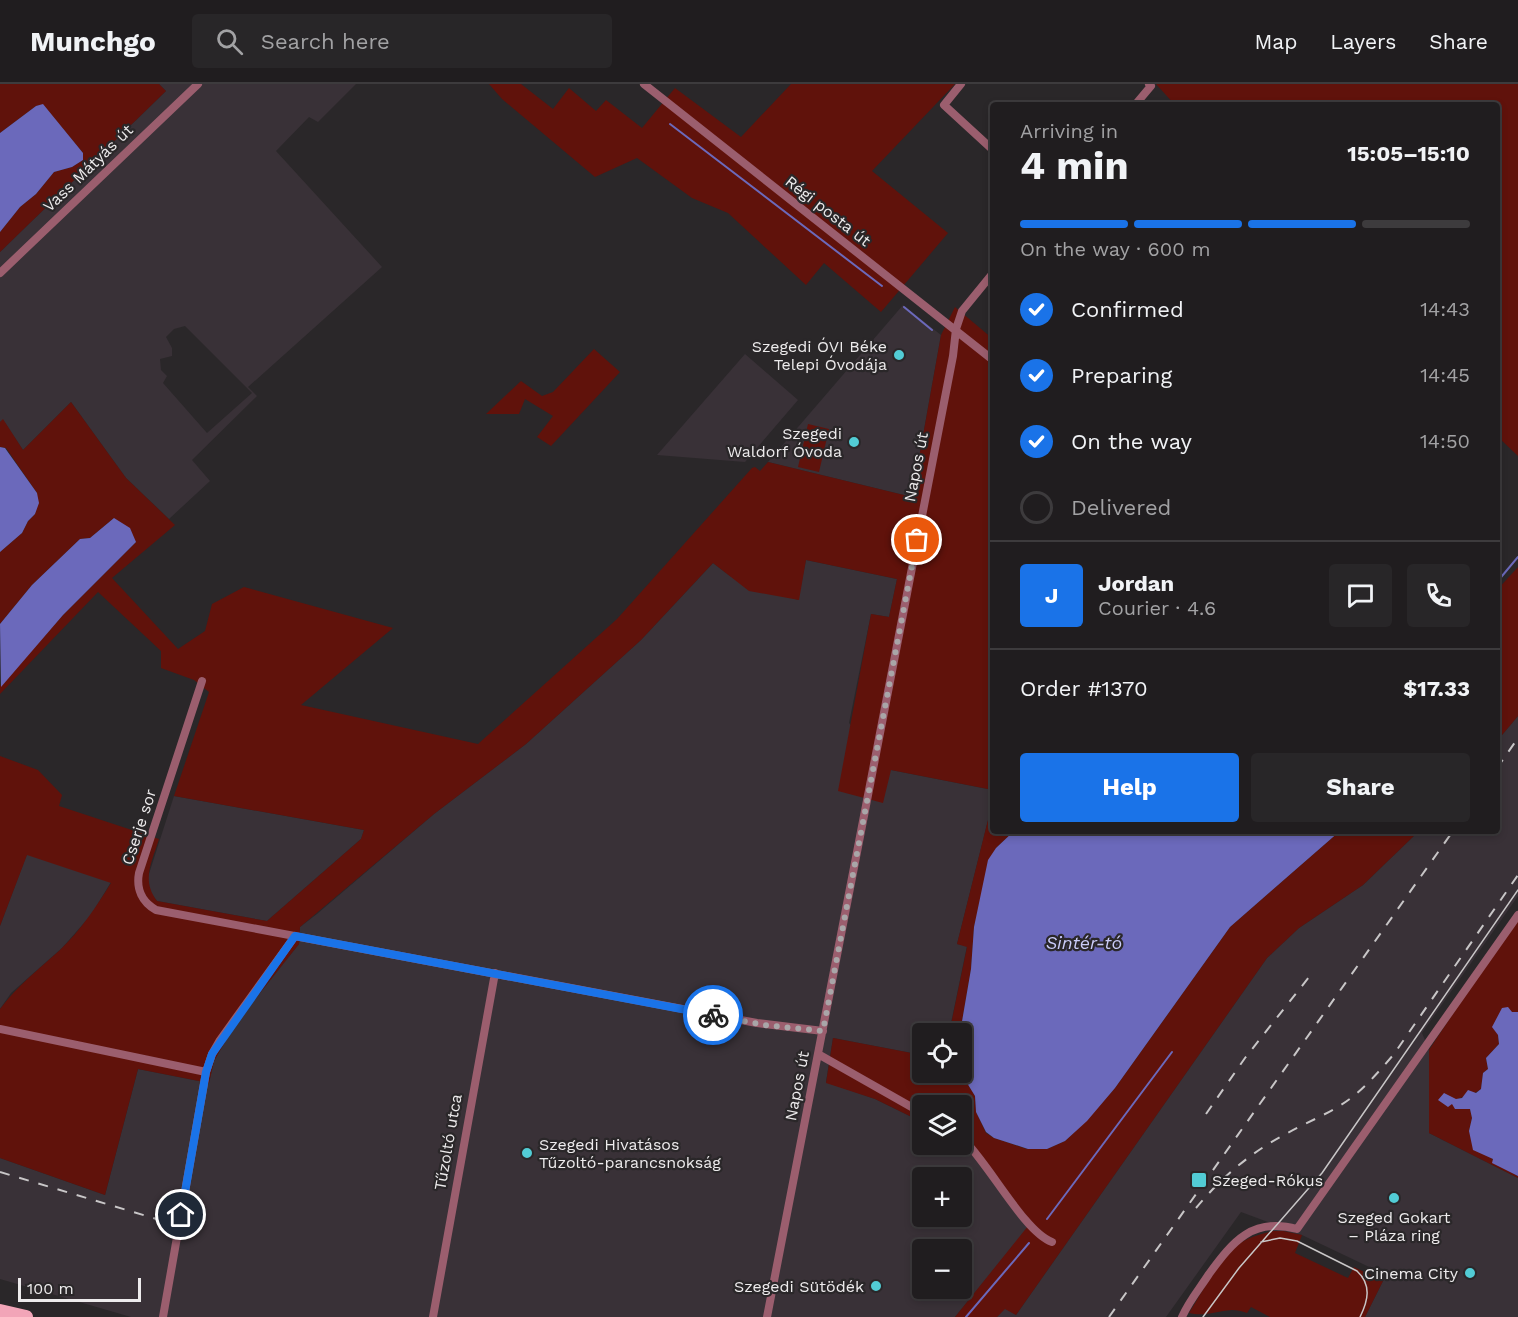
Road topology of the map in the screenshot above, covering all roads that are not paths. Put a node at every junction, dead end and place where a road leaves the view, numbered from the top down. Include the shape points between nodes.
1 (198, 84) edge
2 (644, 84) edge
3 (961, 84) edge
4 (1150, 85) edge
5 (1137, 102) edge
6 (990, 147) edge
7 (0, 273) edge
8 (990, 277) edge
9 (956, 329) junction
10 (990, 357) edge
11 (202, 681) dead end
12 (1518, 915) edge
13 (295, 936) junction
14 (495, 973) junction
15 (0, 1029) edge
16 (823, 1031) junction
17 (818, 1054) junction
18 (206, 1072) junction
19 (912, 1107) edge
20 (972, 1149) edge
21 (1048, 1241) dead end
22 (0, 1311) edge
23 (26, 1317) edge
24 (163, 1317) edge
25 (433, 1317) edge
26 (767, 1317) edge
27 (1182, 1317) edge

1 - 7 street, Vass Mátyás út
2 - 9 street, Régi posta út
3 - 6 street via 944,105
4 - 5 street
8 - 9 street, Napos út via 962,311
9 - 10 street, Régi posta út
9 - 16 street, Napos út
11 - 13 street, Cserje sor via 139,873 139,890 147,904 161,911
12 - 27 street via 1297,1229 1269,1226 1238,1238
13 - 14 street, Cserje sor
13 - 18 street via 220,1040
14 - 16 street, Cserje sor via 757,1023
14 - 25 street, Tűzoltó utca
15 - 18 street
16 - 17 street, Napos út
17 - 19 street
17 - 26 street, Napos út
18 - 24 street
20 - 21 street via 1026,1220
22 - 23 main road

